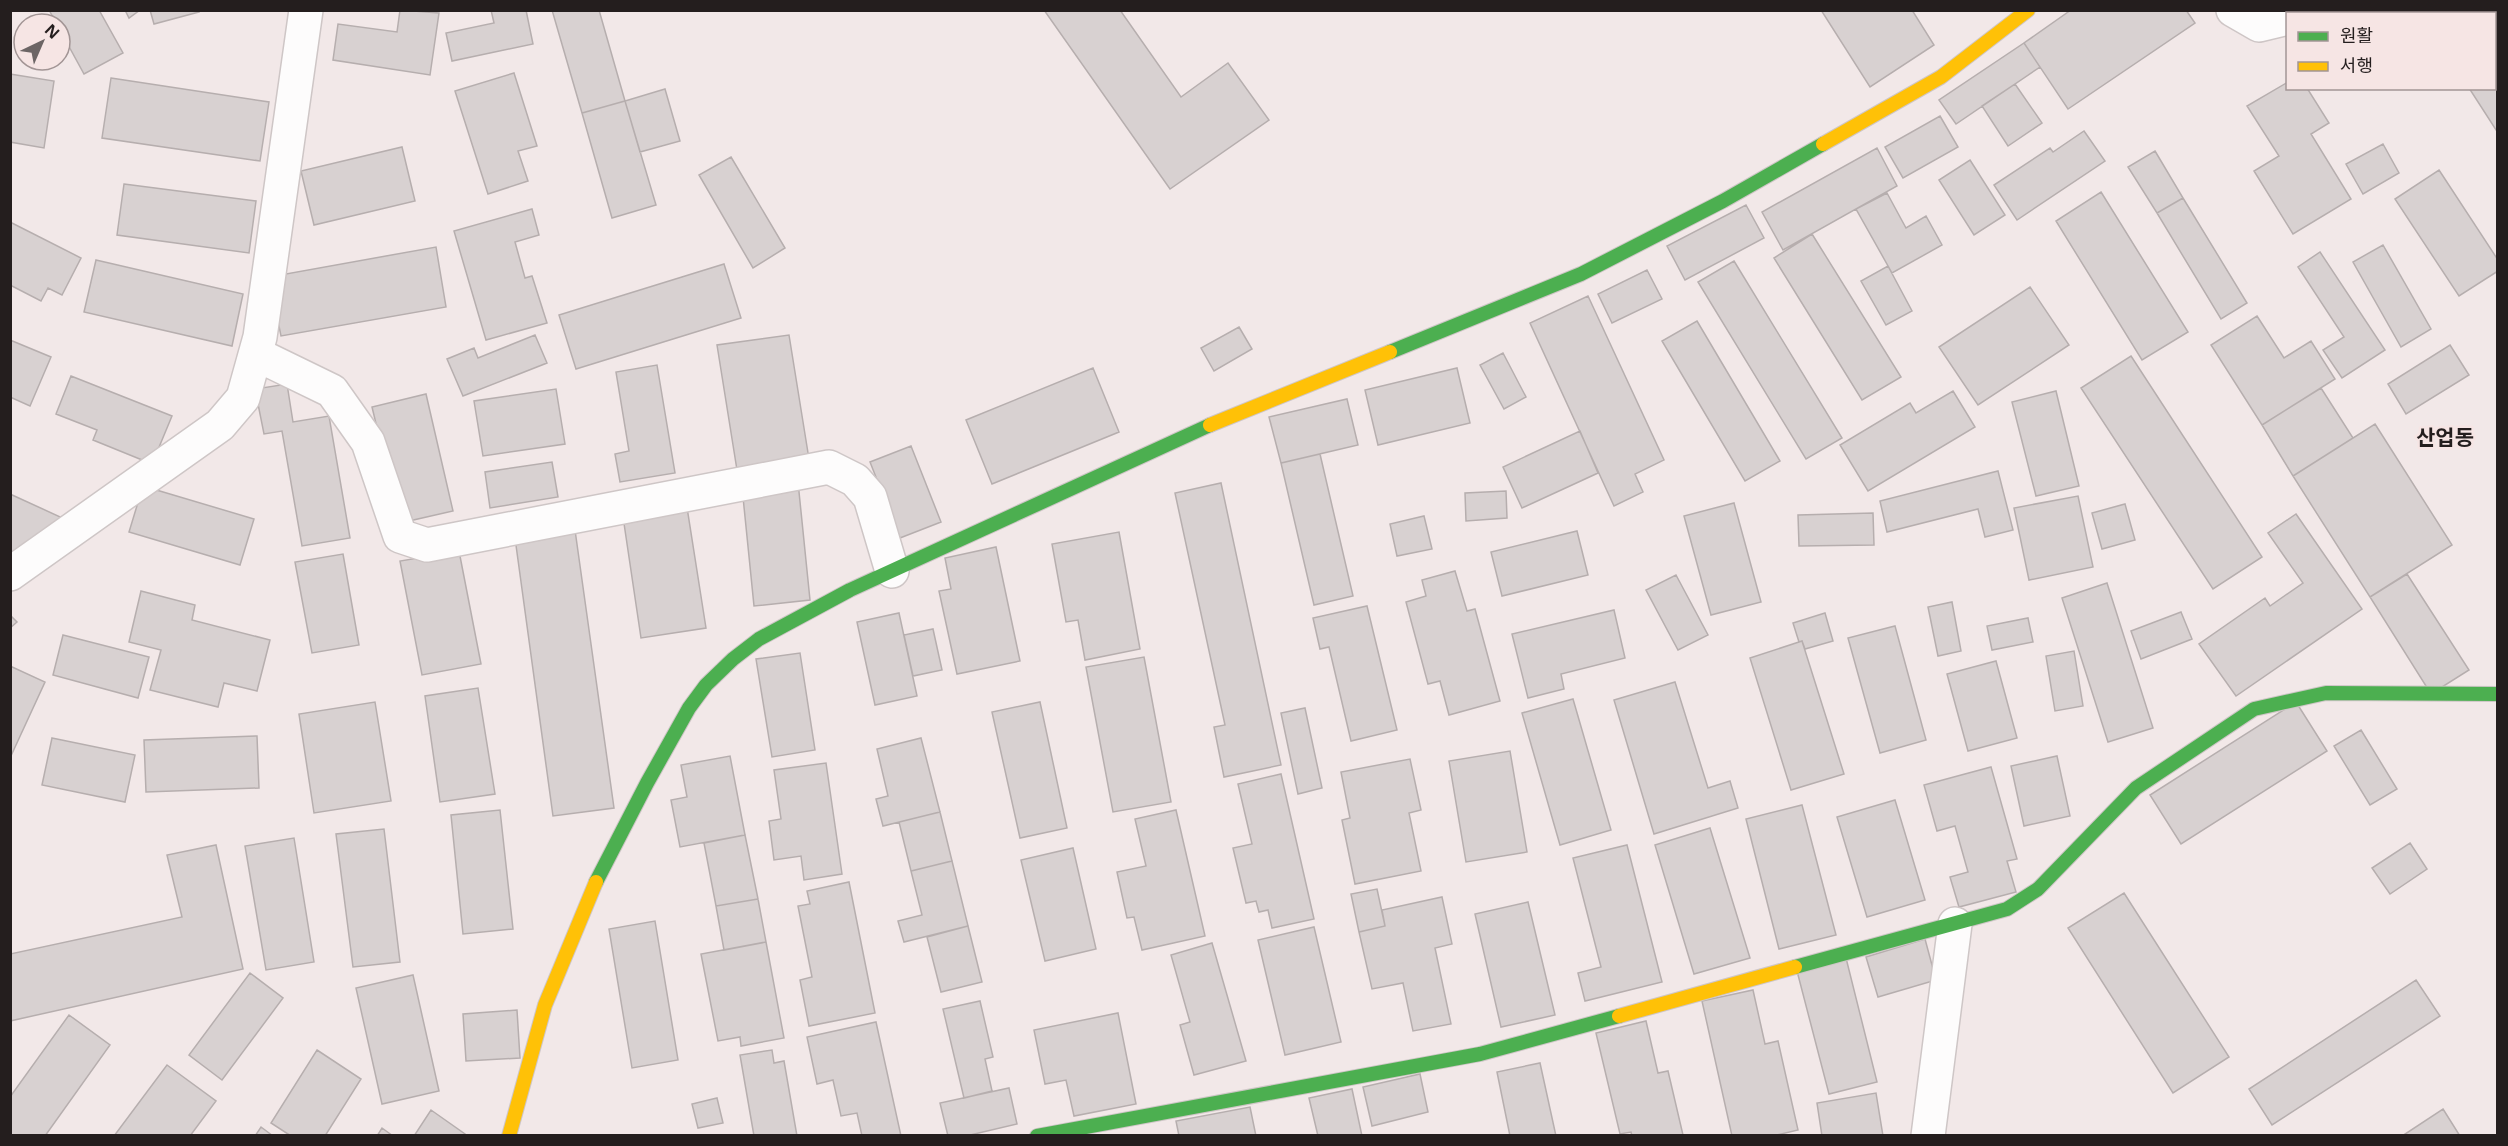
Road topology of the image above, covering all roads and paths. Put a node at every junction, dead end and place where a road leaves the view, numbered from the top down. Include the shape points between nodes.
1 (306, 10) edge
2 (2028, 10) edge
3 (2233, 10) edge
4 (2286, 18) edge
5 (256, 354) junction
6 (892, 571) junction
7 (10, 574) edge
8 (2498, 694) edge
9 (1955, 924) junction
10 (509, 1136) edge
11 (1037, 1136) edge
12 (1929, 1136) edge

1 - 5 street
2 - 6 street via 1931,83 1723,201 1581,274 1223,419
3 - 4 street via 2259,25
5 - 6 street via 332,391 368,442 400,536 427,545 829,467 855,480 870,497
5 - 7 street via 243,398 220,425
6 - 10 street via 759,639 733,659 689,708 588,898 545,1005
8 - 9 street via 2326,693 2254,709 2136,788 2038,890 2007,909
9 - 11 street via 1480,1054
9 - 12 street

